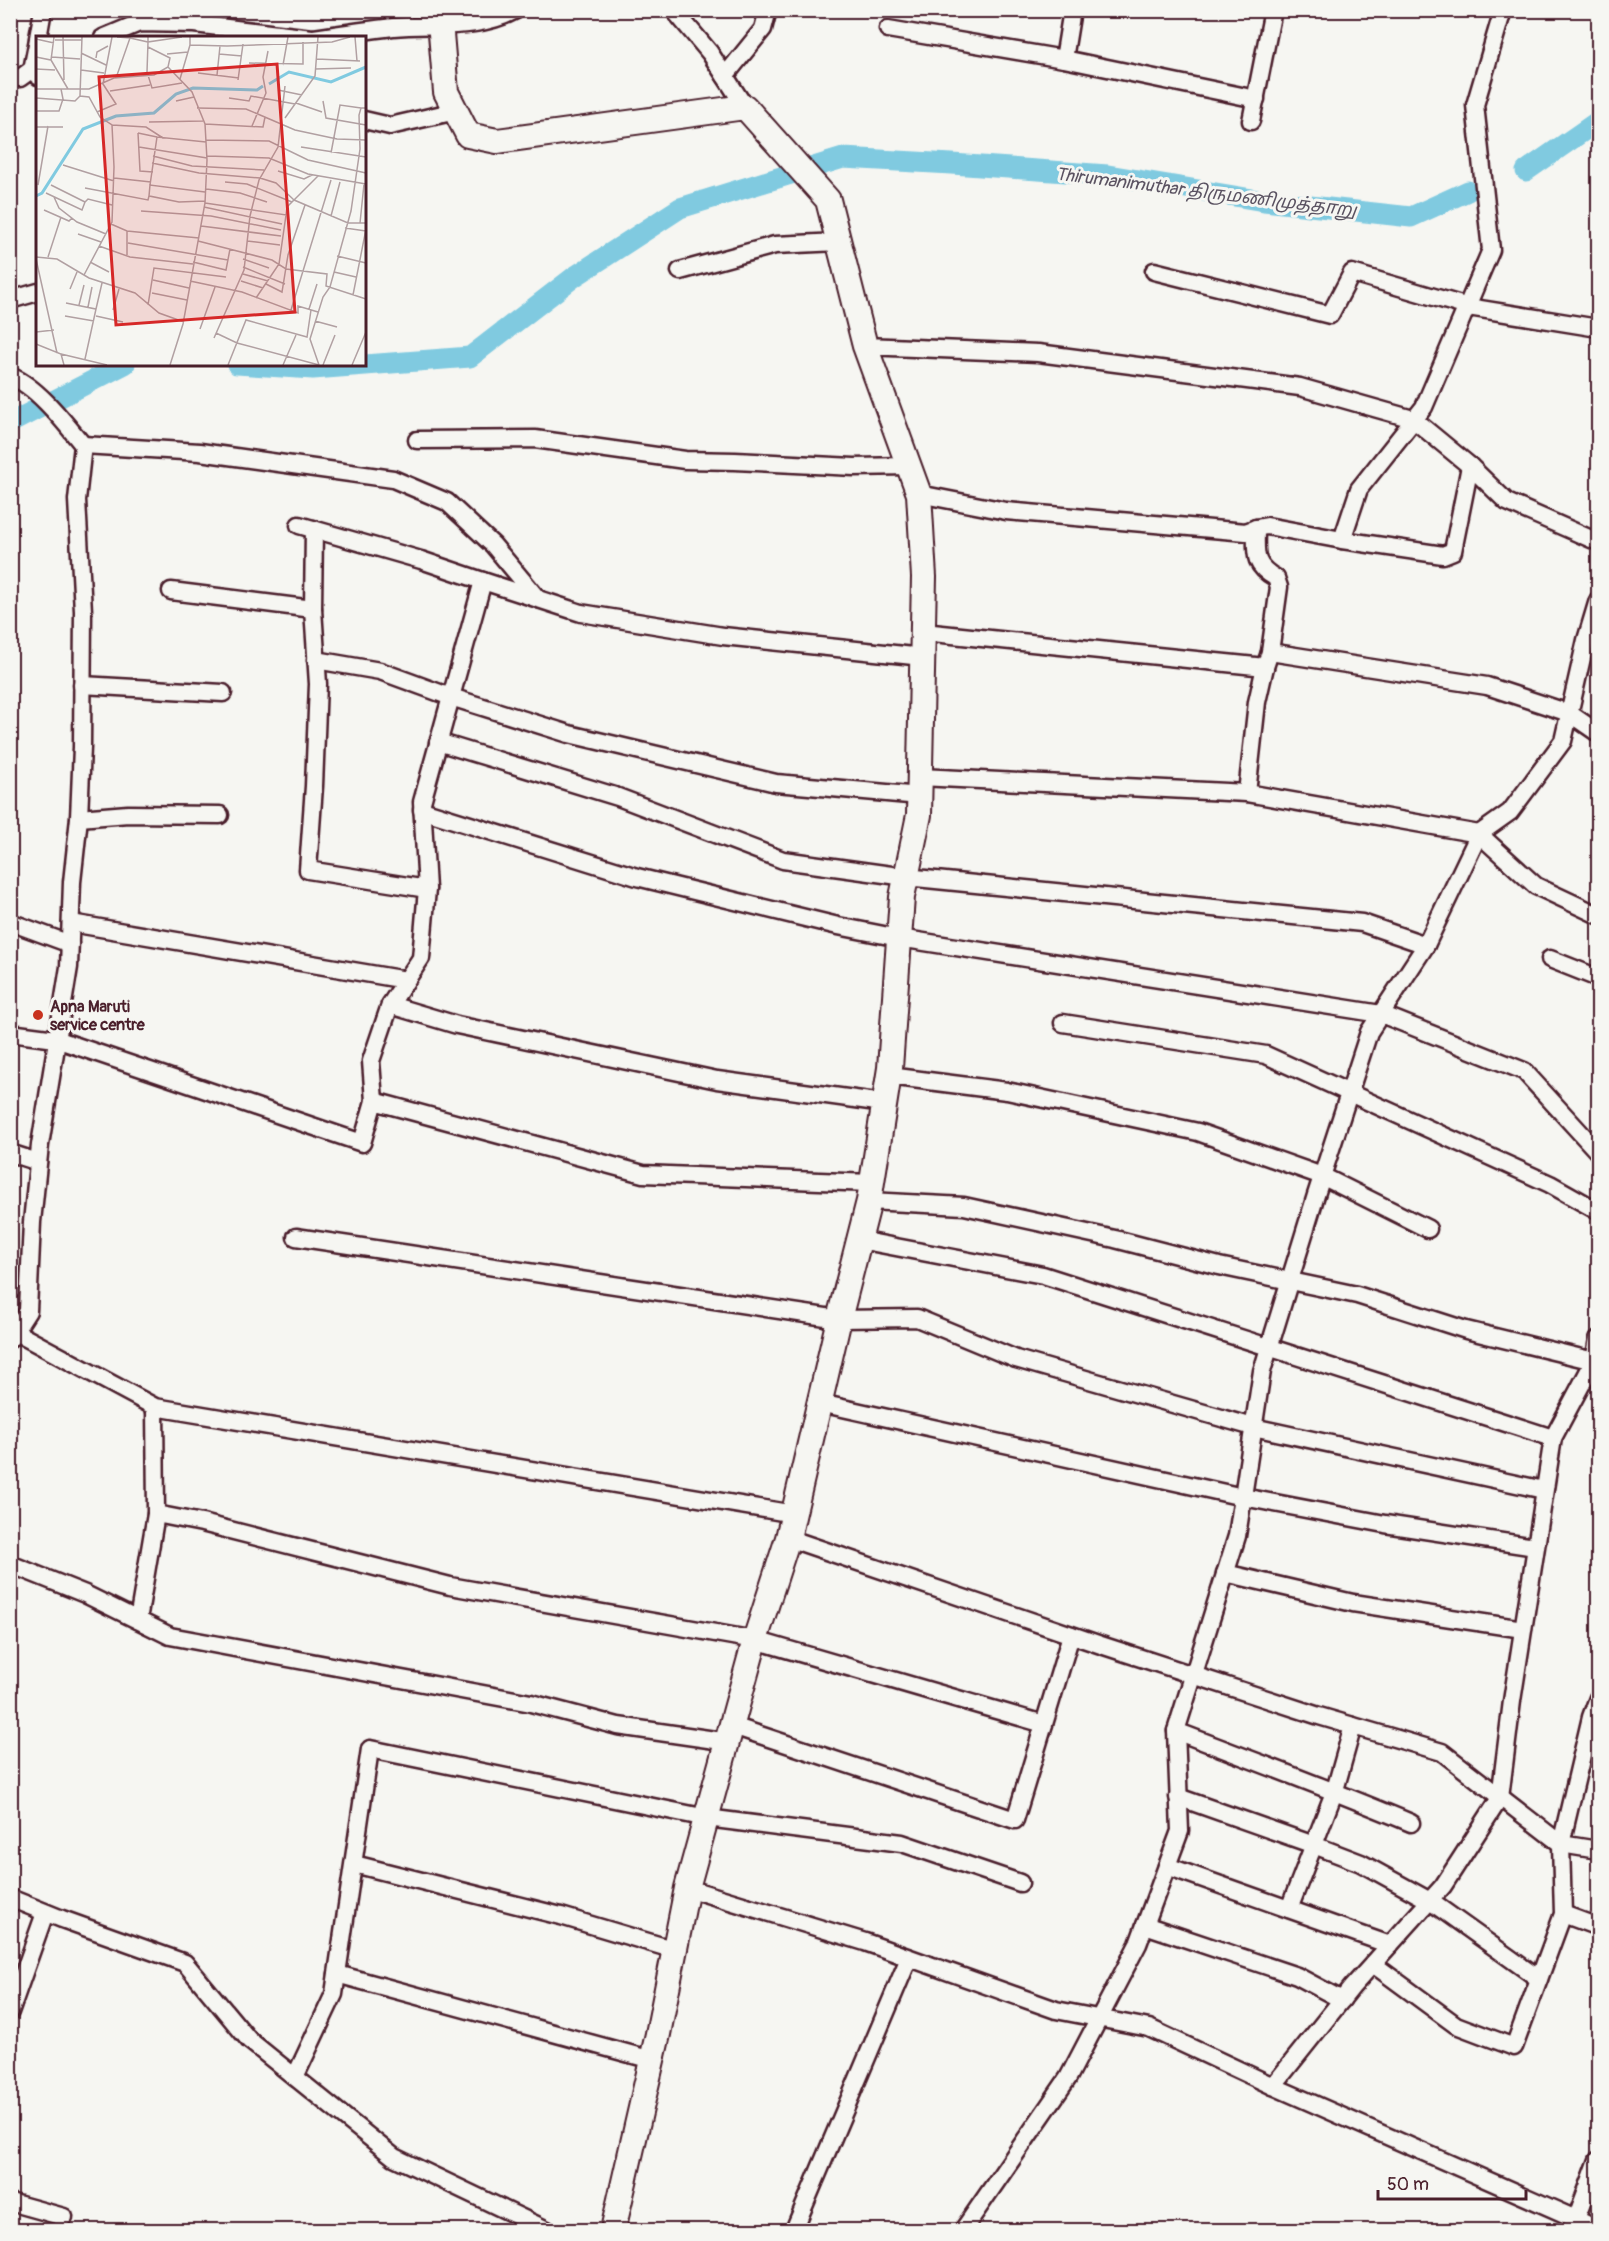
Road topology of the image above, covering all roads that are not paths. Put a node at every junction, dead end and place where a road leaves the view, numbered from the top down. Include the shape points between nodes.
1 (43, 10) edge
2 (516, 10) edge
3 (674, 10) edge
4 (768, 10) edge
5 (1072, 10) edge
6 (1273, 10) edge
7 (1503, 10) edge
8 (151, 17) edge
9 (440, 19) edge
10 (888, 29) dead end
11 (38, 36) edge
12 (108, 36) edge
13 (296, 36) edge
14 (328, 36) edge
15 (1064, 59) junction
16 (36, 70) edge
17 (725, 76) junction
18 (10, 77) edge
19 (1256, 99) junction
20 (746, 107) junction
21 (456, 111) junction
22 (366, 120) edge
23 (1251, 121) dead end
24 (839, 242) junction
25 (680, 271) dead end
26 (1154, 271) dead end
27 (36, 293) edge
28 (10, 300) edge
29 (1468, 307) junction
30 (1599, 328) edge
31 (866, 346) junction
32 (16, 378) edge
33 (1413, 419) junction
34 (417, 440) dead end
35 (84, 445) junction
36 (909, 466) junction
37 (1470, 466) junction
38 (919, 494) junction
39 (1256, 528) junction
40 (1342, 540) junction
41 (1599, 542) edge
42 (483, 581) junction
43 (171, 591) dead end
44 (538, 599) junction
45 (1599, 600) edge
46 (313, 609) junction
47 (923, 632) junction
48 (923, 657) junction
49 (316, 660) junction
50 (1267, 660) junction
51 (82, 685) junction
52 (223, 693) dead end
53 (451, 697) junction
54 (1569, 713) junction
55 (1599, 733) edge
56 (438, 742) junction
57 (920, 786) junction
58 (1247, 793) junction
59 (422, 810) junction
60 (220, 815) dead end
61 (80, 818) junction
62 (1479, 834) junction
63 (906, 877) junction
64 (427, 889) junction
65 (1599, 915) edge
66 (10, 922) edge
67 (71, 923) junction
68 (899, 938) junction
69 (70, 944) junction
70 (1426, 945) junction
71 (1550, 959) dead end
72 (1599, 978) edge
73 (406, 980) junction
74 (390, 1005) junction
75 (1381, 1014) junction
76 (1063, 1023) dead end
77 (10, 1033) edge
78 (56, 1038) junction
79 (889, 1076) junction
80 (1350, 1093) junction
81 (374, 1101) junction
82 (884, 1103) junction
83 (1599, 1152) edge
84 (10, 1153) edge
85 (38, 1162) junction
86 (1322, 1176) junction
87 (870, 1192) junction
88 (1599, 1211) edge
89 (1428, 1229) dead end
90 (296, 1237) dead end
91 (860, 1240) junction
92 (1290, 1281) junction
93 (839, 1319) junction
94 (13, 1335) edge
95 (1599, 1339) edge
96 (1269, 1347) junction
97 (1594, 1361) junction
98 (820, 1403) junction
99 (155, 1407) junction
100 (1253, 1427) junction
101 (1553, 1438) junction
102 (1544, 1490) junction
103 (1243, 1497) junction
104 (156, 1514) junction
105 (794, 1514) junction
106 (788, 1538) junction
107 (1535, 1547) junction
108 (10, 1564) edge
109 (1225, 1573) junction
110 (138, 1620) junction
111 (1523, 1629) junction
112 (1071, 1635) junction
113 (755, 1640) junction
114 (1193, 1675) junction
115 (1599, 1698) edge
116 (1044, 1724) junction
117 (1353, 1726) junction
118 (1176, 1731) junction
119 (731, 1734) junction
120 (1335, 1790) junction
121 (1178, 1797) junction
122 (1500, 1798) junction
123 (707, 1818) junction
124 (1411, 1823) dead end
125 (1561, 1844) junction
126 (1314, 1845) junction
127 (1599, 1850) edge
128 (354, 1864) junction
129 (1167, 1866) junction
130 (1020, 1883) dead end
131 (687, 1888) junction
132 (10, 1898) edge
133 (1430, 1901) junction
134 (1290, 1909) junction
135 (45, 1913) junction
136 (1563, 1914) junction
137 (1145, 1925) junction
138 (1599, 1927) edge
139 (1390, 1945) junction
140 (675, 1950) junction
141 (909, 1958) junction
142 (1373, 1964) junction
143 (337, 1974) junction
144 (1539, 1979) junction
145 (1342, 2000) junction
146 (10, 2012) edge
147 (1099, 2019) junction
148 (652, 2060) junction
149 (294, 2077) junction
150 (1273, 2086) junction
151 (1599, 2160) edge
152 (10, 2202) edge
153 (64, 2217) dead end
154 (1576, 2219) junction
155 (547, 2230) edge
156 (613, 2230) edge
157 (794, 2230) edge
158 (963, 2230) edge
159 (1598, 2230) edge

1 - 11 street
2 - 9 street via 499,20
3 - 17 street
4 - 17 street via 763,29
5 - 15 street
6 - 19 street
7 - 29 street via 1475,105 1491,250
8 - 12 street
8 - 13 street
9 - 14 street
9 - 21 street via 446,92
10 - 15 street
15 - 19 street
16 - 18 street via 20,78
17 - 20 street
19 - 23 street
20 - 21 street via 497,141 468,135
20 - 24 street via 828,200
21 - 22 street via 390,126
24 - 25 street via 775,245
24 - 31 street
26 - 29 street via 1330,315 1352,273
27 - 28 street
29 - 30 street
29 - 33 street via 1424,407
31 - 33 street via 1038,352 1300,387
31 - 36 street
32 - 35 street via 55,412
33 - 37 street
33 - 40 street via 1359,489
34 - 36 street via 535,439 685,460
35 - 44 street via 200,452 393,480 447,502 493,545
35 - 51 street via 77,500
36 - 38 street
37 - 40 street via 1453,551 1428,554
37 - 41 street via 1507,502
38 - 39 street via 1006,510 1246,532
38 - 47 street
39 - 40 street via 1267,526
39 - 50 street via 1258,564 1276,578 1279,587
42 - 44 street
42 - 46 street via 307,527
42 - 53 street
43 - 46 street
44 - 48 street via 581,613 723,636
45 - 54 street
46 - 49 street
47 - 48 street
47 - 50 street
48 - 57 street
49 - 53 street via 380,671
49 - 64 street via 308,870
50 - 54 street via 1487,686
50 - 58 street via 1257,702
51 - 52 street
51 - 61 street
53 - 56 street
53 - 57 street via 569,734 776,783
54 - 55 street
54 - 62 street via 1563,741 1510,812
56 - 59 street
56 - 63 street via 618,797 783,860
57 - 58 street
57 - 63 street via 919,816
58 - 62 street
59 - 64 street
59 - 68 street via 637,878
60 - 61 street
61 - 67 street
62 - 65 street via 1536,886
62 - 70 street
63 - 68 street
63 - 70 street via 1362,923
64 - 73 street via 421,958
66 - 69 street
67 - 69 street
67 - 73 street
68 - 75 street
68 - 79 street
69 - 78 street
70 - 75 street
71 - 72 street
73 - 74 street
74 - 81 street via 371,1060
74 - 82 street via 457,1025 717,1080
75 - 80 street via 1369,1032
75 - 83 street via 1524,1071
76 - 80 street via 1266,1055
77 - 78 street
78 - 81 street via 362,1143
78 - 85 street
79 - 82 street
79 - 86 street via 1007,1090 1198,1132
80 - 86 street
80 - 88 street via 1550,1184
81 - 87 street via 643,1174
82 - 87 street
84 - 85 street
85 - 94 street via 28,1311
86 - 89 street
86 - 92 street
87 - 91 street
87 - 92 street via 964,1206
90 - 93 street
91 - 93 street
91 - 96 street via 1043,1275
92 - 96 street
92 - 97 street via 1356,1294 1466,1330
93 - 98 street
93 - 100 street via 917,1318 1016,1359
94 - 99 street
95 - 97 street
96 - 100 street
96 - 101 street
97 - 101 street
98 - 103 street
98 - 105 street
99 - 104 street
99 - 105 street
100 - 102 street
100 - 103 street
101 - 102 street
102 - 107 street
103 - 107 street
103 - 109 street via 1237,1536
104 - 110 street
104 - 113 street via 202,1522 450,1586
105 - 106 street
106 - 112 street
106 - 113 street
107 - 111 street
108 - 110 street
109 - 111 street via 1353,1603
109 - 114 street
110 - 119 street via 170,1636 531,1703 618,1726
111 - 122 street
112 - 114 street
112 - 116 street
113 - 116 street
113 - 119 street
114 - 117 street
114 - 118 street
115 - 125 street
116 - 119 street via 1015,1820
117 - 120 street
117 - 122 street via 1442,1752
118 - 120 street
118 - 121 street
119 - 123 street
120 - 124 street
120 - 126 street
121 - 126 street
121 - 129 street via 1180,1831
122 - 125 street
122 - 133 street
123 - 128 street via 370,1749
123 - 130 street via 902,1843
123 - 131 street
125 - 127 street
125 - 136 street
126 - 133 street via 1361,1863
126 - 134 street
128 - 140 street via 561,1916
128 - 143 street
129 - 134 street
129 - 137 street
131 - 140 street
131 - 141 street
132 - 135 street
133 - 139 street
133 - 144 street
134 - 139 street
135 - 146 street
135 - 149 street via 185,1963 249,2040
136 - 138 street
136 - 144 street
137 - 145 street via 1298,1977
137 - 147 street
139 - 142 street
140 - 148 street
141 - 147 street via 1056,2010
141 - 157 street
142 - 144 street via 1456,2025 1514,2047
142 - 145 street
143 - 148 street
143 - 149 street via 334,1994
145 - 150 street
147 - 150 street via 1149,2028
147 - 158 street via 1068,2078
148 - 156 street
149 - 155 street via 394,2157
150 - 154 street
151 - 154 street
152 - 153 street
154 - 159 street

